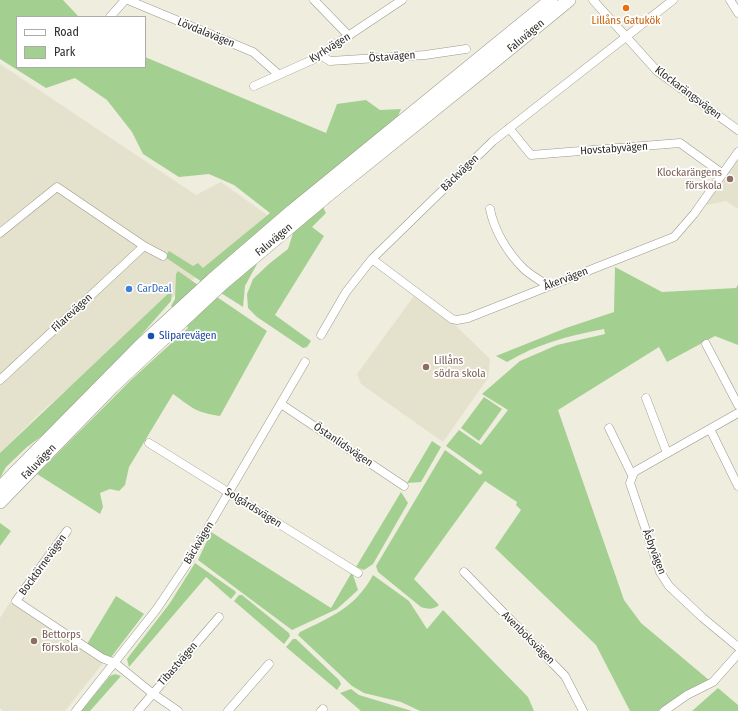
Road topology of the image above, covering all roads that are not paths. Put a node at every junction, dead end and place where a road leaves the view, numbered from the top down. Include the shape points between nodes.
1 (126, 0) edge
2 (314, 0) edge
3 (402, 0) edge
4 (550, 0) edge
5 (569, 0) edge
6 (592, 0) edge
7 (673, 0) edge
8 (730, 0) edge
9 (738, 13) edge
10 (111, 16) edge
11 (349, 36) junction
12 (626, 38) junction
13 (466, 49) dead end
14 (320, 55) junction
15 (278, 74) junction
16 (254, 86) dead end
17 (510, 128) junction
18 (738, 130) edge
19 (738, 152) edge
20 (723, 174) junction
21 (490, 209) dead end
22 (0, 232) edge
23 (144, 246) junction
24 (163, 256) dead end
25 (372, 260) junction
26 (217, 282) junction
27 (548, 286) junction
28 (202, 295) junction
29 (320, 335) dead end
30 (706, 344) dead end
31 (305, 362) dead end
32 (0, 380) edge
33 (646, 398) dead end
34 (281, 404) junction
35 (738, 405) edge
36 (738, 413) edge
37 (610, 428) dead end
38 (710, 429) junction
39 (149, 443) dead end
40 (667, 453) junction
41 (632, 475) junction
42 (404, 486) dead end
43 (738, 486) edge
44 (0, 488) edge
45 (229, 493) junction
46 (0, 502) edge
47 (67, 531) dead end
48 (464, 572) dead end
49 (358, 573) dead end
50 (218, 617) dead end
51 (738, 647) edge
52 (738, 654) edge
53 (115, 663) junction
54 (269, 664) dead end
55 (152, 694) junction
56 (76, 711) edge
57 (138, 711) edge
58 (178, 711) edge
59 (228, 711) edge
60 (583, 711) edge
61 (664, 711) edge

1 - 10 street, Lövdalavägen
1 - 15 street, Lövdalavägen via 253,52
2 - 11 street
3 - 11 street, Kyrkvägen
4 - 26 highway, Faluvägen via 292,211
5 - 26 highway, Faluvägen
6 - 12 street, Klockarängsvägen
7 - 12 street, Bäckvägen
8 - 9 street
11 - 14 street, Kyrkvägen
12 - 17 street, Bäckvägen
12 - 18 street, Klockarängsvägen via 657,71
13 - 14 street, Östavägen via 425,55 330,61
14 - 15 street, Kyrkvägen
15 - 16 street, Kyrkvägen
17 - 20 street, Hovstabyvägen via 531,155 680,144
17 - 25 street, Bäckvägen via 470,162
19 - 20 street, Åkervägen
20 - 27 street, Åkervägen via 674,237
21 - 27 street via 499,235 509,250 523,268
22 - 23 street via 57,188
23 - 24 street
23 - 32 street, Filarevägen
25 - 27 street, Åkervägen via 436,308 457,320 491,310
25 - 29 street, Bäckvägen via 346,292
26 - 28 highway, Faluvägen
28 - 44 highway, Faluvägen via 97,388
28 - 46 highway, Faluvägen
30 - 35 street
31 - 34 street, Bäckvägen
33 - 40 street
34 - 42 street, Östanlidsvägen
34 - 45 street, Bäckvägen
36 - 38 street
37 - 41 street, Åsbyvägen
38 - 40 street
38 - 43 street
39 - 45 street, Solgårdsvägen
40 - 41 street
41 - 51 street, Åsbyvägen via 632,491 660,572 669,586
45 - 49 street, Solgårdsvägen
45 - 53 street, Bäckvägen via 181,573
47 - 53 street, Bocktörnevägen via 16,601 102,658
48 - 60 street, Avenboksvägen via 565,676
50 - 55 street, Tibastvägen
52 - 61 street via 713,682
53 - 55 street
53 - 56 street, Bäckvägen
54 - 59 street
55 - 57 street, Tibastvägen
55 - 58 street

